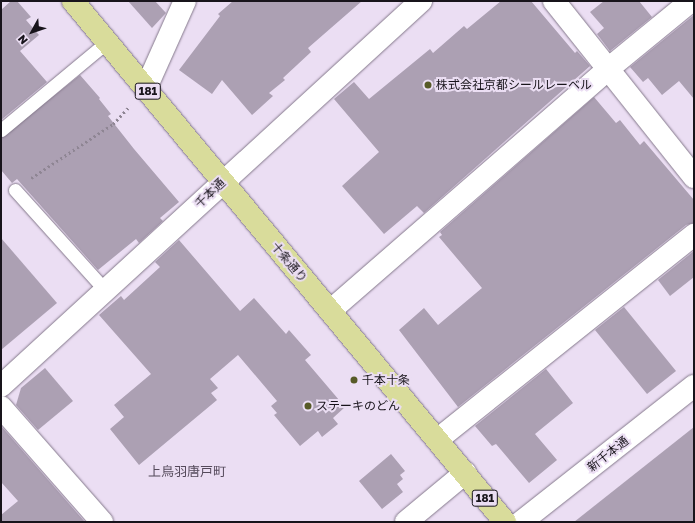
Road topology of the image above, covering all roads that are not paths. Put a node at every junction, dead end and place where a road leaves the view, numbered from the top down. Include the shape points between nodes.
1 (73, 1) edge
2 (185, 1) edge
3 (421, 1) edge
4 (554, 1) edge
5 (691, 1) edge
6 (107, 42) junction
7 (608, 69) junction
8 (146, 88) junction
9 (1, 130) edge
10 (694, 177) edge
11 (222, 182) junction
12 (15, 190) road end
13 (694, 235) edge
14 (105, 290) junction
15 (330, 311) junction
16 (1, 386) edge
17 (694, 386) edge
18 (1, 408) edge
19 (437, 440) junction
20 (464, 473) junction
21 (102, 522) edge
22 (406, 522) edge
23 (505, 522) edge
24 (521, 522) edge

1 - 6 main road, 十条通り / 181
2 - 8 street
3 - 11 street, 千本通
4 - 7 street
5 - 7 street
6 - 8 main road, 十条通り / 181
6 - 9 lane
7 - 10 street
7 - 15 street
8 - 11 main road, 十条通り / 181
11 - 14 street, 千本通
11 - 15 main road, 十条通り / 181
12 - 14 lane
13 - 19 street
14 - 16 street, 千本通
15 - 19 main road, 十条通り / 181
17 - 24 street, 新千本通
18 - 21 street
19 - 20 main road, 十条通り / 181
20 - 22 street
20 - 23 main road, 十条通り / 181

